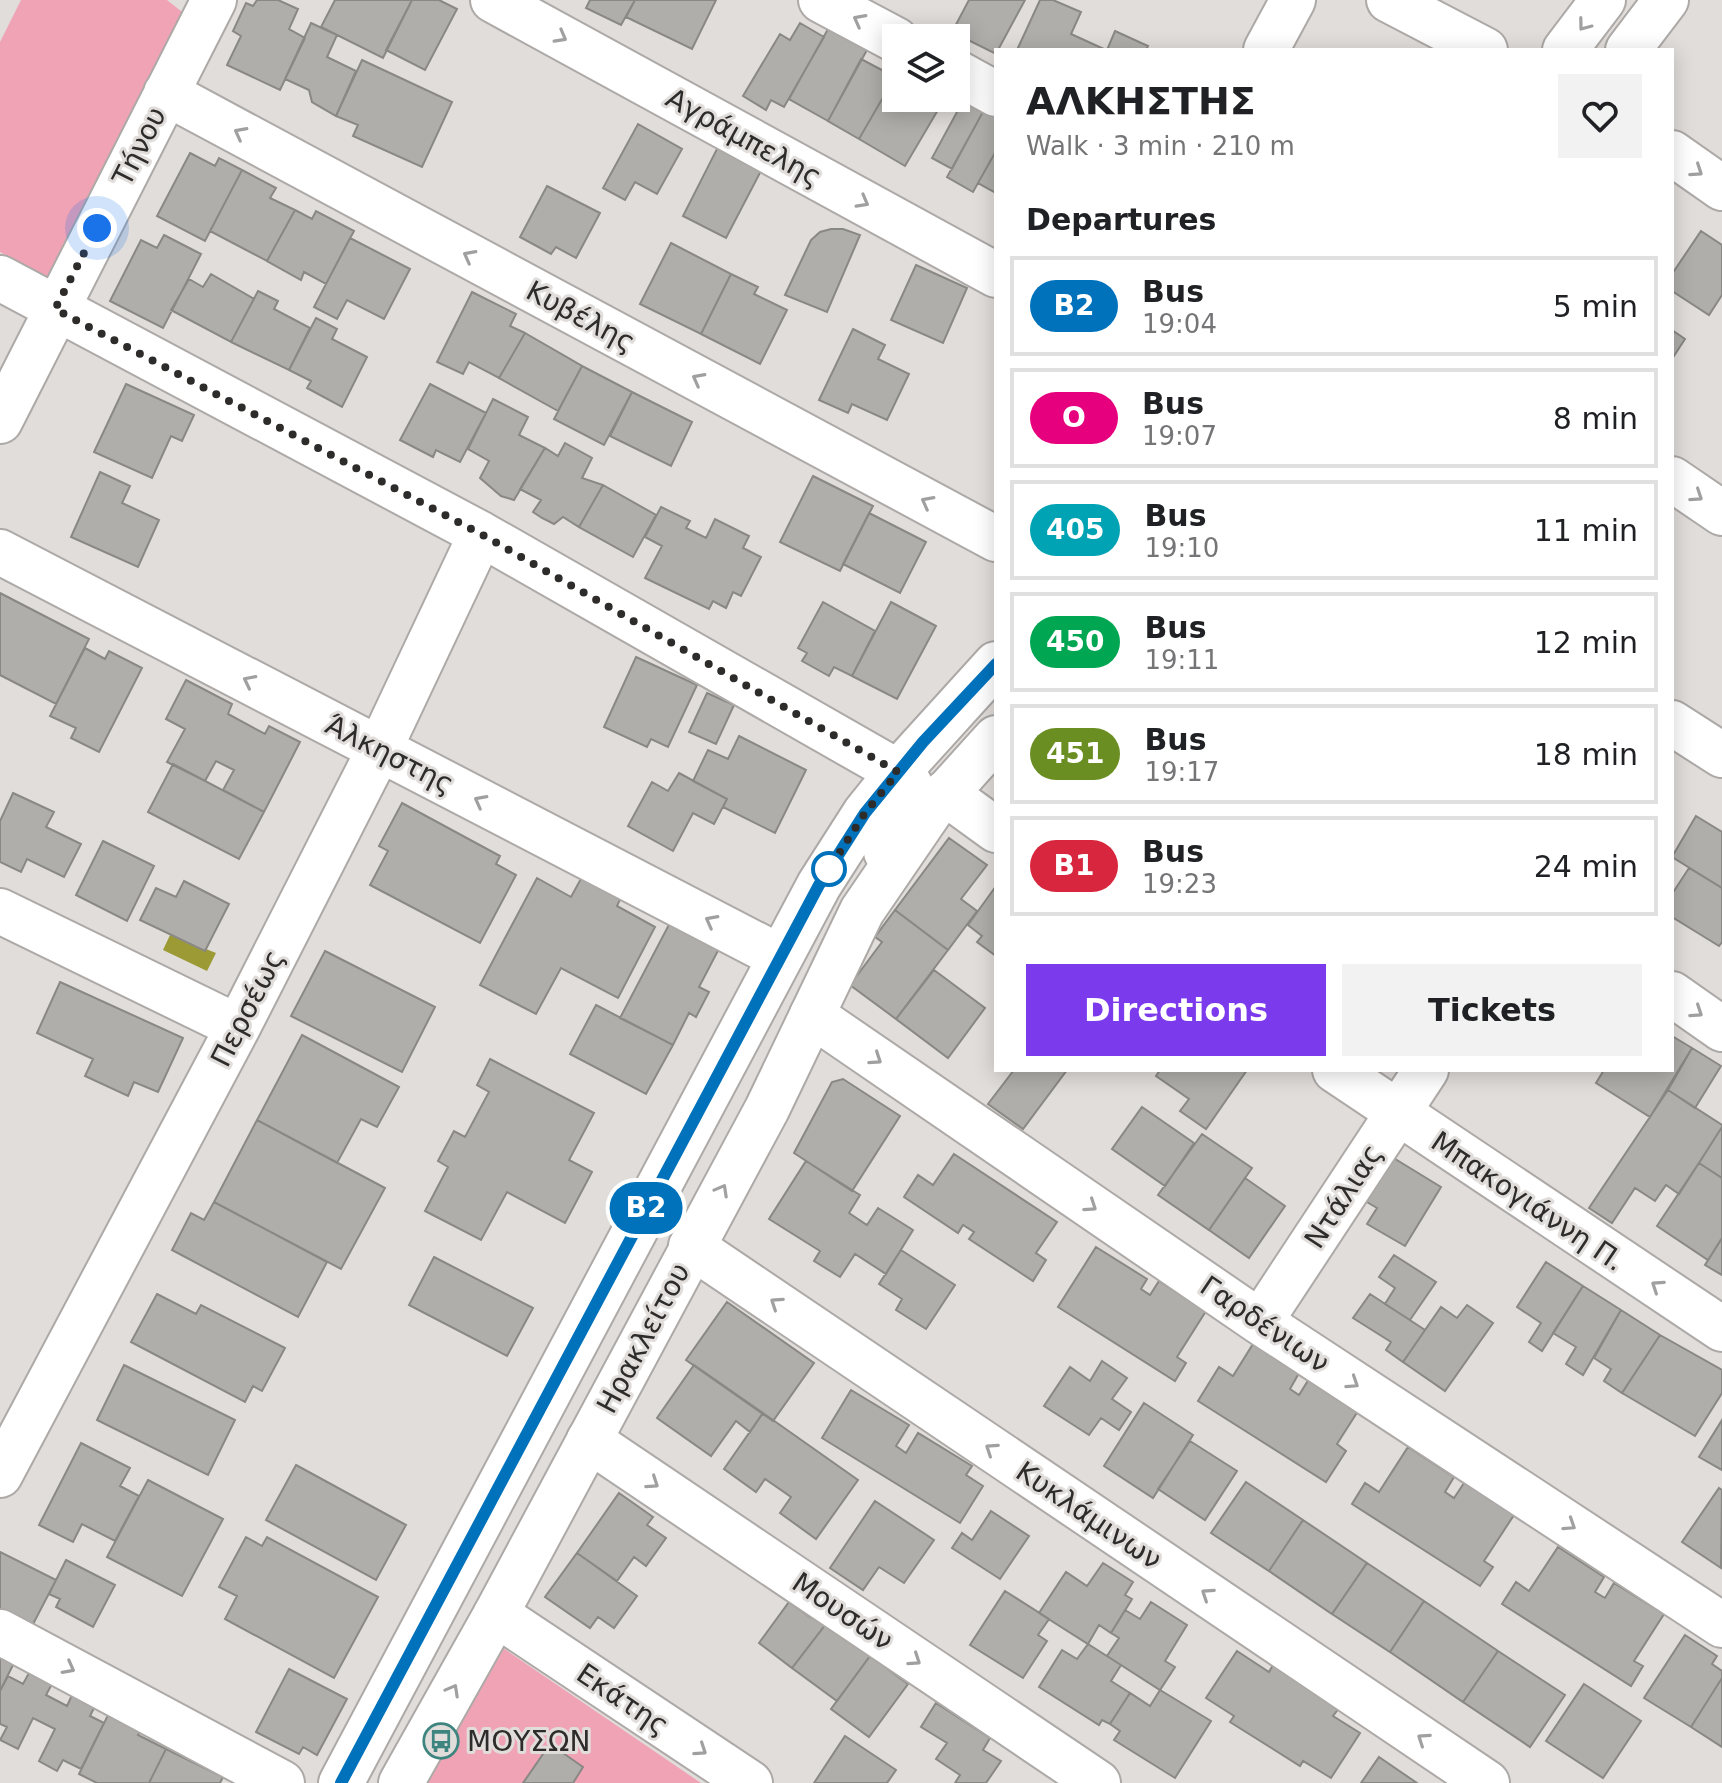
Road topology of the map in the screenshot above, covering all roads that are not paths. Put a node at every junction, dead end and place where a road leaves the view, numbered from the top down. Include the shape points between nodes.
1 (493, 0) edge
2 (821, 0) edge
3 (1293, 0) edge
4 (1389, 0) edge
5 (1603, 0) edge
6 (1666, 0) edge
7 (204, 4) edge
8 (882, 33) edge
9 (1267, 48) edge
10 (1481, 48) edge
11 (1567, 48) edge
12 (1630, 48) edge
13 (970, 80) edge
14 (166, 93) junction
15 (994, 93) edge
16 (1674, 154) edge
17 (1722, 188) edge
18 (994, 274) edge
19 (0, 278) edge
20 (55, 309) junction
21 (0, 421) edge
22 (1674, 480) edge
23 (1722, 513) edge
24 (481, 534) junction
25 (994, 538) edge
26 (0, 552) edge
27 (994, 666) edge
28 (1674, 724) edge
29 (994, 740) edge
30 (380, 748) junction
31 (1722, 755) edge
32 (898, 772) junction
33 (945, 793) junction
34 (994, 829) edge
35 (0, 911) edge
36 (853, 931) junction
37 (780, 957) junction
38 (1674, 995) edge
39 (812, 1015) junction
40 (238, 1027) junction
41 (1722, 1029) edge
42 (1338, 1072) edge
43 (1425, 1072) edge
44 (1397, 1113) junction
45 (691, 1246) junction
46 (1260, 1322) junction
47 (1722, 1329) edge
48 (589, 1440) junction
49 (0, 1475) edge
50 (496, 1614) junction
51 (1722, 1625) edge
52 (0, 1632) edge
53 (282, 1783) edge
54 (341, 1783) edge
55 (401, 1783) edge
56 (750, 1783) edge
57 (1098, 1783) edge
58 (1487, 1783) edge

1 -> 18 street, Αγράμπελης
8 -> 2 street
3 - 9 street
4 - 10 street
5 -> 11 street
6 - 12 street
7 - 14 street, Τήνου
13 - 15 street
14 - 20 street, Τήνου
25 -> 14 street, Κυβέλης
16 -> 17 street
19 - 20 street
20 - 21 street, Τήνου
20 - 24 street
22 -> 23 street
24 - 30 street, Περσέως
24 - 32 street
30 -> 26 street, Άλκηστης
27 - 32 street, Ηρακλείτου
28 - 31 street
29 - 33 street, Ηρακλείτου
37 -> 30 street, Άλκηστης
30 - 40 street, Περσέως
32 - 36 street via 910,785 912,801 870,880
32 - 37 street, Ηρακλείτου via 819,885
33 - 34 street
33 - 36 street, Ηρακλείτου
35 - 40 street
36 - 39 street, Ηρακλείτου
37 - 54 street, Ηρακλείτου
38 -> 41 street
45 -> 39 street, Ηρακλείτου
39 -> 46 street, Γαρδένιων
40 - 49 street, Περσέως
42 - 44 street, Μπακογιάννη Π.
43 - 44 street, Ντάλιας
44 - 46 street, Ντάλιας
47 -> 44 street, Μπακογιάννη Π.
45 - 48 street, Ηρακλείτου
58 -> 45 street, Κυκλάμινων
46 -> 51 street, Γαρδένιων
48 - 50 street, Ηρακλείτου
48 -> 57 street, Μουσών
55 -> 50 street, Ηρακλείτου
50 -> 56 street, Εκάτης
52 -> 53 street

